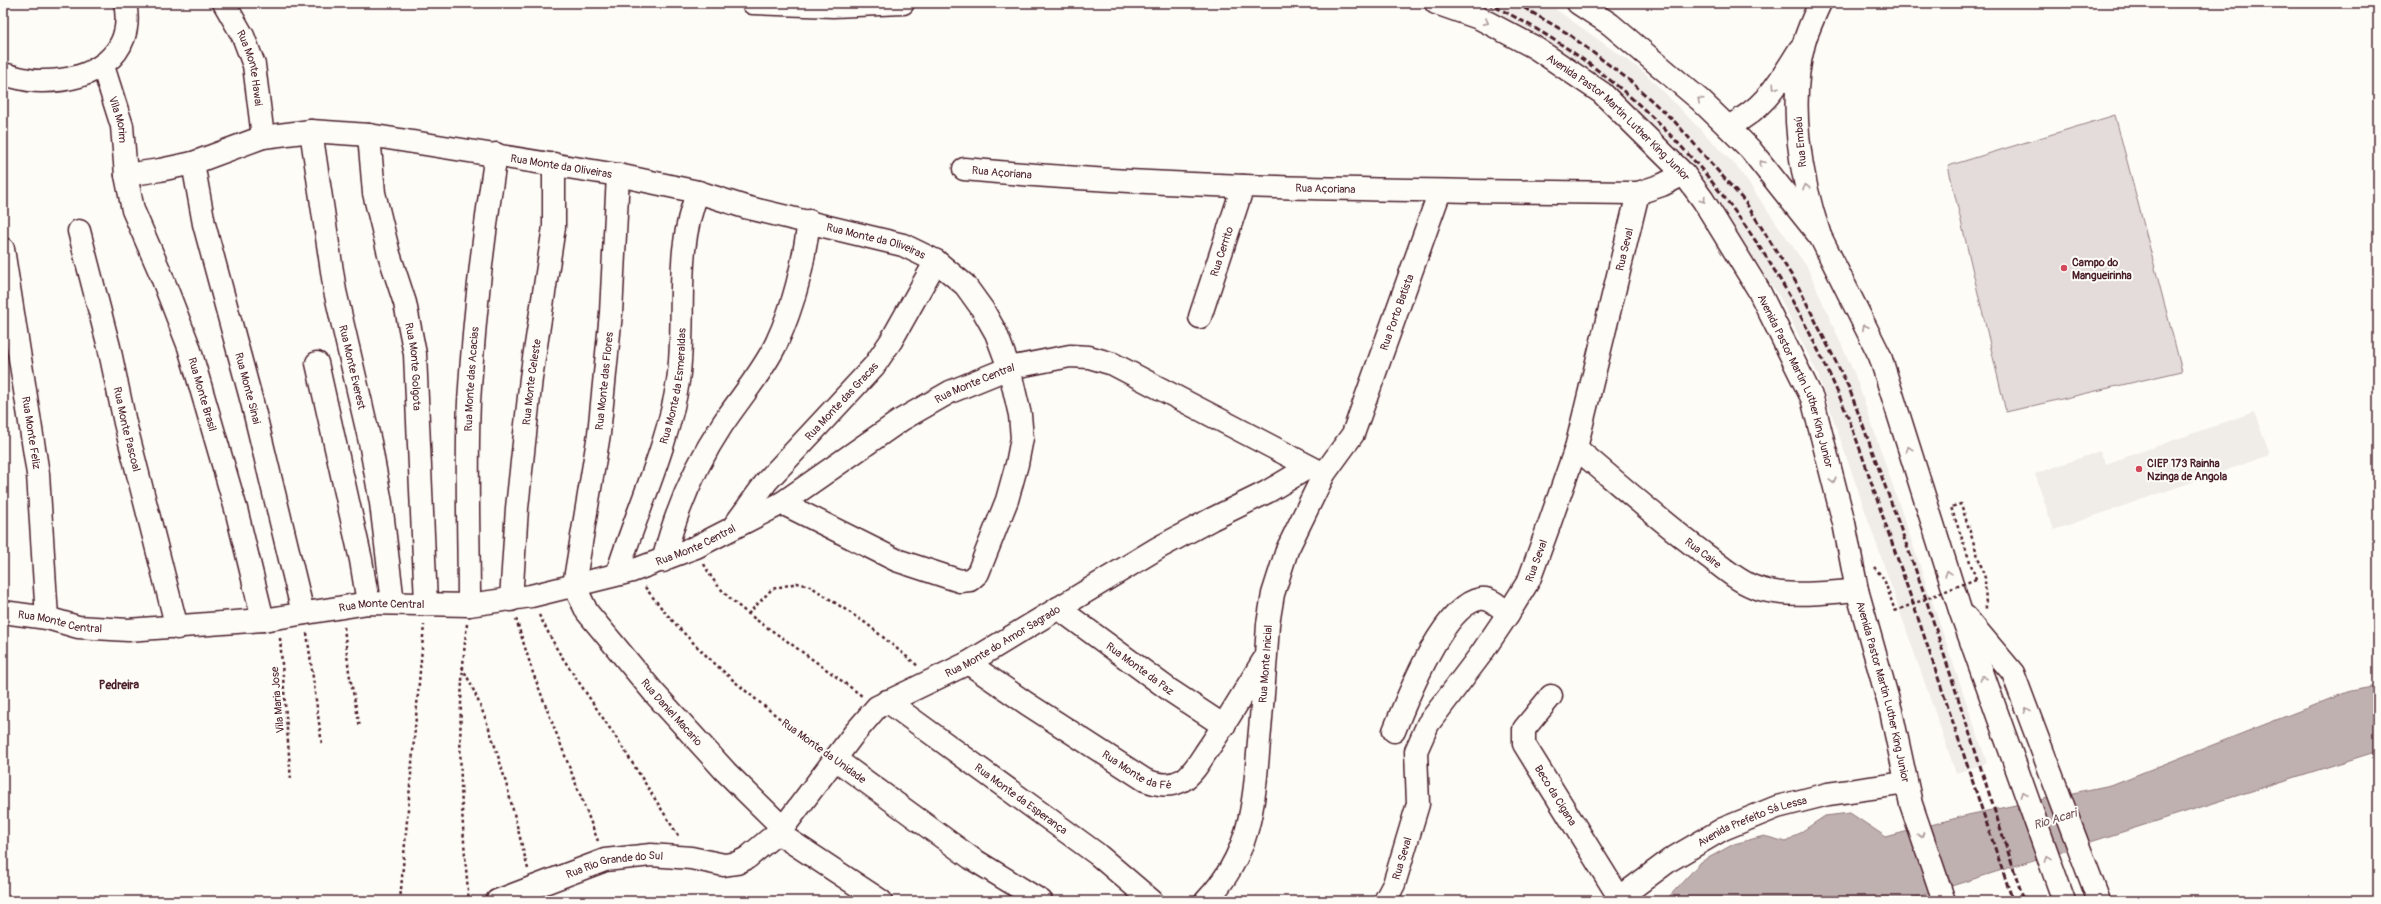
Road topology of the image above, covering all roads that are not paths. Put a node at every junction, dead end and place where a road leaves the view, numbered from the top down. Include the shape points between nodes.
1 (125, 3) edge
2 (224, 3) edge
3 (753, 3) edge
4 (903, 3) edge
5 (1436, 3) edge
6 (1578, 3) edge
7 (1820, 3) edge
8 (1804, 43) junction
9 (103, 66) junction
10 (3, 74) edge
11 (1728, 127) junction
12 (311, 131) junction
13 (369, 135) junction
14 (262, 137) junction
15 (496, 154) junction
16 (193, 163) junction
17 (554, 164) junction
18 (964, 169) dead end
19 (126, 174) junction
20 (618, 174) junction
21 (1684, 174) junction
22 (1243, 186) junction
23 (1440, 190) junction
24 (698, 192) junction
25 (1638, 193) junction
26 (809, 221) junction
27 (79, 231) dead end
28 (1820, 238) junction
29 (3, 249) edge
30 (936, 261) junction
31 (1200, 317) dead end
32 (318, 363) dead end
33 (1009, 368) junction
34 (1353, 434) joint
35 (1576, 448) junction
36 (1316, 470) junction
37 (782, 504) junction
38 (730, 530) junction
39 (663, 562) junction
40 (625, 572) junction
41 (574, 585) junction
42 (1857, 590) junction
43 (521, 598) junction
44 (393, 603) junction
45 (368, 604) junction
46 (426, 604) junction
47 (470, 605) junction
48 (1058, 608) junction
49 (1960, 610) junction
50 (3, 612) edge
51 (303, 613) junction
52 (1508, 614) junction
53 (47, 618) junction
54 (270, 619) junction
55 (177, 628) junction
56 (1266, 656) junction
57 (968, 663) junction
58 (1551, 696) dead end
59 (882, 704) junction
60 (1224, 726) junction
61 (1394, 731) dead end
62 (835, 759) junction
63 (1908, 794) junction
64 (780, 830) junction
65 (738, 863) joint
66 (2061, 894) edge
67 (1617, 899) edge
68 (497, 901) edge
69 (881, 901) edge
70 (1041, 901) edge
71 (1152, 901) edge
72 (1206, 901) edge
73 (1385, 901) edge
74 (1944, 901) edge
75 (2099, 901) edge

1 - 9 street via 127,12 123,40
2 - 14 street, Rua Monte Hawai via 243,36 254,65
3 - 4 street via 833,6
5 -> 21 street, Avenida Pastor Martin Luther King Junior via 1479,18 1534,47 1602,93
11 -> 6 street via 1610,24
7 - 8 street, Rua Embaú
8 -> 11 street, Rua Embaú via 1761,106 1746,118
28 -> 8 street, Rua Embaú via 1804,179 1800,149 1798,88
9 - 10 street via 90,73 42,81
9 - 19 street, Vila Morim via 122,126
28 -> 11 street via 1750,148
12 - 13 street, Rua Monte da Oliveiras
12 - 14 street, Rua Monte da Oliveiras
12 - 44 street, Rua Monte Everest via 336,292 381,503
13 - 15 street, Rua Monte da Oliveiras
13 - 46 street, Rua Monte Golgota via 374,193 389,254 405,303 414,354
14 - 16 street, Rua Monte da Oliveiras
15 - 17 street, Rua Monte da Oliveiras
15 - 47 street, Rua Monte das Acacias via 480,262 470,402
16 - 19 street, Rua Monte da Oliveiras
16 - 51 street, Rua Monte Sinai via 204,224 252,402
17 - 20 street, Rua Monte da Oliveiras
17 - 43 street, Rua Monte Celeste via 554,227 531,378 517,508
18 - 22 street, Rua Açoriana via 1048,177
19 - 54 street, Rua Monte Brasil via 133,210 189,347
20 - 24 street, Rua Monte da Oliveiras
20 - 41 street, Rua Monte das Flores via 611,313 598,434
21 - 25 street, Rua Açoriana
21 -> 42 street, Avenida Pastor Martin Luther King Junior via 1758,289 1812,398 1844,523
22 - 23 street, Rua Açoriana
22 - 31 street, Rua Cerrito
23 - 25 street, Rua Açoriana
23 - 34 street, Rua Porto Batista
24 - 26 street, Rua Monte da Oliveiras via 745,207
24 - 40 street, Rua Monte da Esmeraldas via 686,232 678,380
25 - 35 street, Rua Seval
26 - 30 street, Rua Monte da Oliveiras via 903,245
26 - 39 street via 794,303 775,346 722,425 698,467 670,535
27 - 55 street, Rua Monte Pascoal
49 -> 28 street via 1880,356
29 - 53 street, Rua Monte Feliz via 38,474
30 - 33 street, Rua Monte da Oliveiras via 965,285 983,310 996,333
30 - 38 street, Rua Monte das Gracas via 874,366 767,481
32 - 45 street via 361,560
33 - 36 street, Rua Monte Central via 1070,356 1090,357 1113,364
33 - 37 street, Rua Monte Central via 950,392 900,420
33 - 37 street, Rua Monte da Oliveiras via 1020,415 1022,438 1017,464 983,563 978,573 970,580 960,581 896,560
34 - 36 street, Rua Monte Inicial
35 - 42 street, Rua Caire via 1683,539 1734,576 1755,587 1783,592 1823,594
35 - 52 street, Rua Seval via 1529,580
36 - 48 street, Rua Monte do Amor Sagrado via 1212,518
36 - 56 street, Rua Monte Inicial via 1273,594
37 - 38 street, Rua Monte Central
38 - 39 street, Rua Monte Central
39 - 40 street, Rua Monte Central
40 - 41 street, Rua Monte Central
41 - 43 street, Rua Monte Central
41 - 64 street, Rua Daniel Macario via 587,612 655,694
42 - 63 street, Avenida Pastor Martin Luther King Junior via 1891,711
43 - 47 street, Rua Monte Central
44 - 45 street, Rua Monte Central
44 - 46 street, Rua Monte Central
45 - 51 street, Rua Monte Central
46 - 47 street, Rua Monte Central
48 - 57 street, Rua Monte do Amor Sagrado
48 - 60 street, Rua Monte da Paz via 1158,682
66 -> 49 street
75 -> 49 street via 2013,673
50 - 53 street, Rua Monte Central
51 - 54 street, Rua Monte Central
52 - 61 street via 1487,599 1480,598 1462,607 1450,620 1419,672
52 - 73 street, Rua Seval via 1428,724 1416,752 1418,804 1394,884
53 - 55 street, Rua Monte Central via 78,627 128,630
54 - 55 street, Rua Monte Central
56 - 60 street, Rua Monte da Fé
56 - 72 street, Rua Monte Inicial via 1254,804 1243,845 1230,870
57 - 59 street, Rua Monte do Amor Sagrado
57 - 60 street, Rua Monte da Fé via 1102,753 1155,784 1169,785 1183,779 1194,769
58 - 67 street, Beco da Cigana via 1524,729 1524,744
59 - 62 street, Rua Monte do Amor Sagrado
59 - 71 street, Rua Monte da Esperança via 1097,854
62 - 64 street, Rua Monte do Amor Sagrado
62 - 70 street, Rua Monte da Unidade via 965,853
63 - 67 street, Avenida Prefeito Sá Lessa via 1828,794 1777,807 1723,829 1670,860
63 -> 74 street, Avenida Pastor Martin Luther King Junior
64 - 65 street, Rua Monte do Amor Sagrado
64 - 69 street, Rua Daniel Macario
65 - 68 street, Rua Rio Grande do Sul via 724,865 691,858 651,855 605,860

